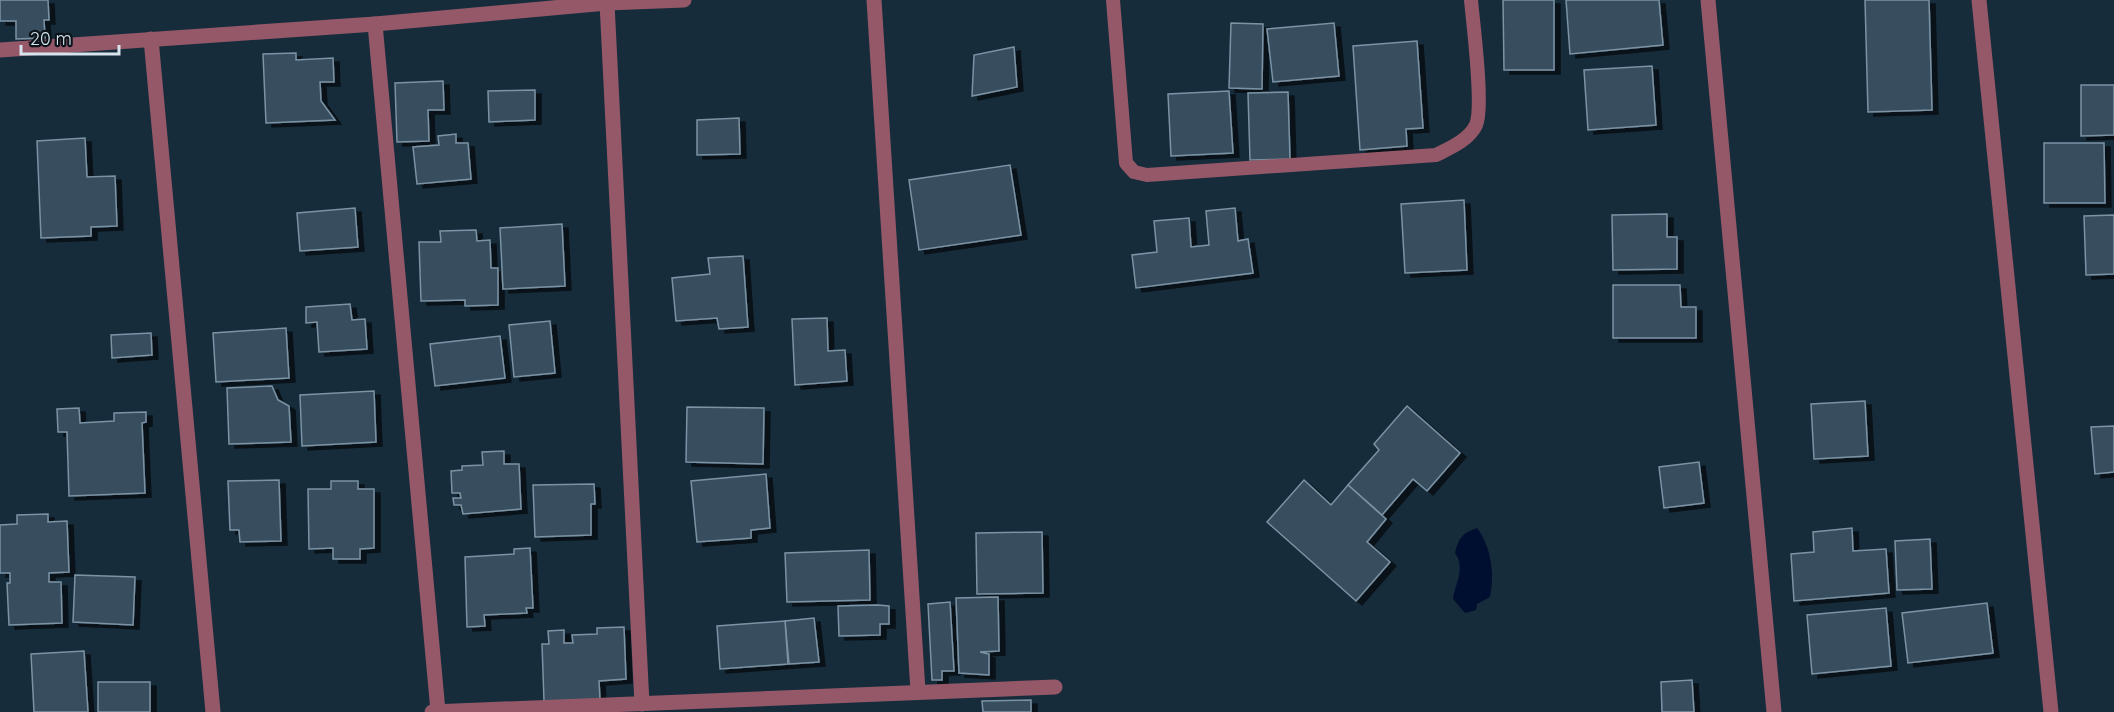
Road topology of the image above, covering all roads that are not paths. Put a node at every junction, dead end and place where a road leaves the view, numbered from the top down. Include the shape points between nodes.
1 (684, 0) edge
2 (873, 0) edge
3 (1113, 0) edge
4 (1471, 0) edge
5 (1708, 0) edge
6 (1979, 0) edge
7 (607, 3) junction
8 (375, 24) junction
9 (151, 39) junction
10 (0, 50) edge
11 (1055, 687) dead end
12 (918, 691) junction
13 (642, 704) junction
14 (213, 712) edge
15 (435, 712) edge
16 (1774, 712) edge
17 (2051, 712) edge

1 - 7 street
2 - 12 street
3 - 4 lane via 1126,163 1134,172 1148,175 1436,155 1461,143 1476,124 1478,67
5 - 16 street
6 - 17 street
7 - 8 street
7 - 13 street
8 - 9 street
8 - 15 street
9 - 10 street
9 - 14 street
11 - 12 street
12 - 13 street
13 - 15 street

